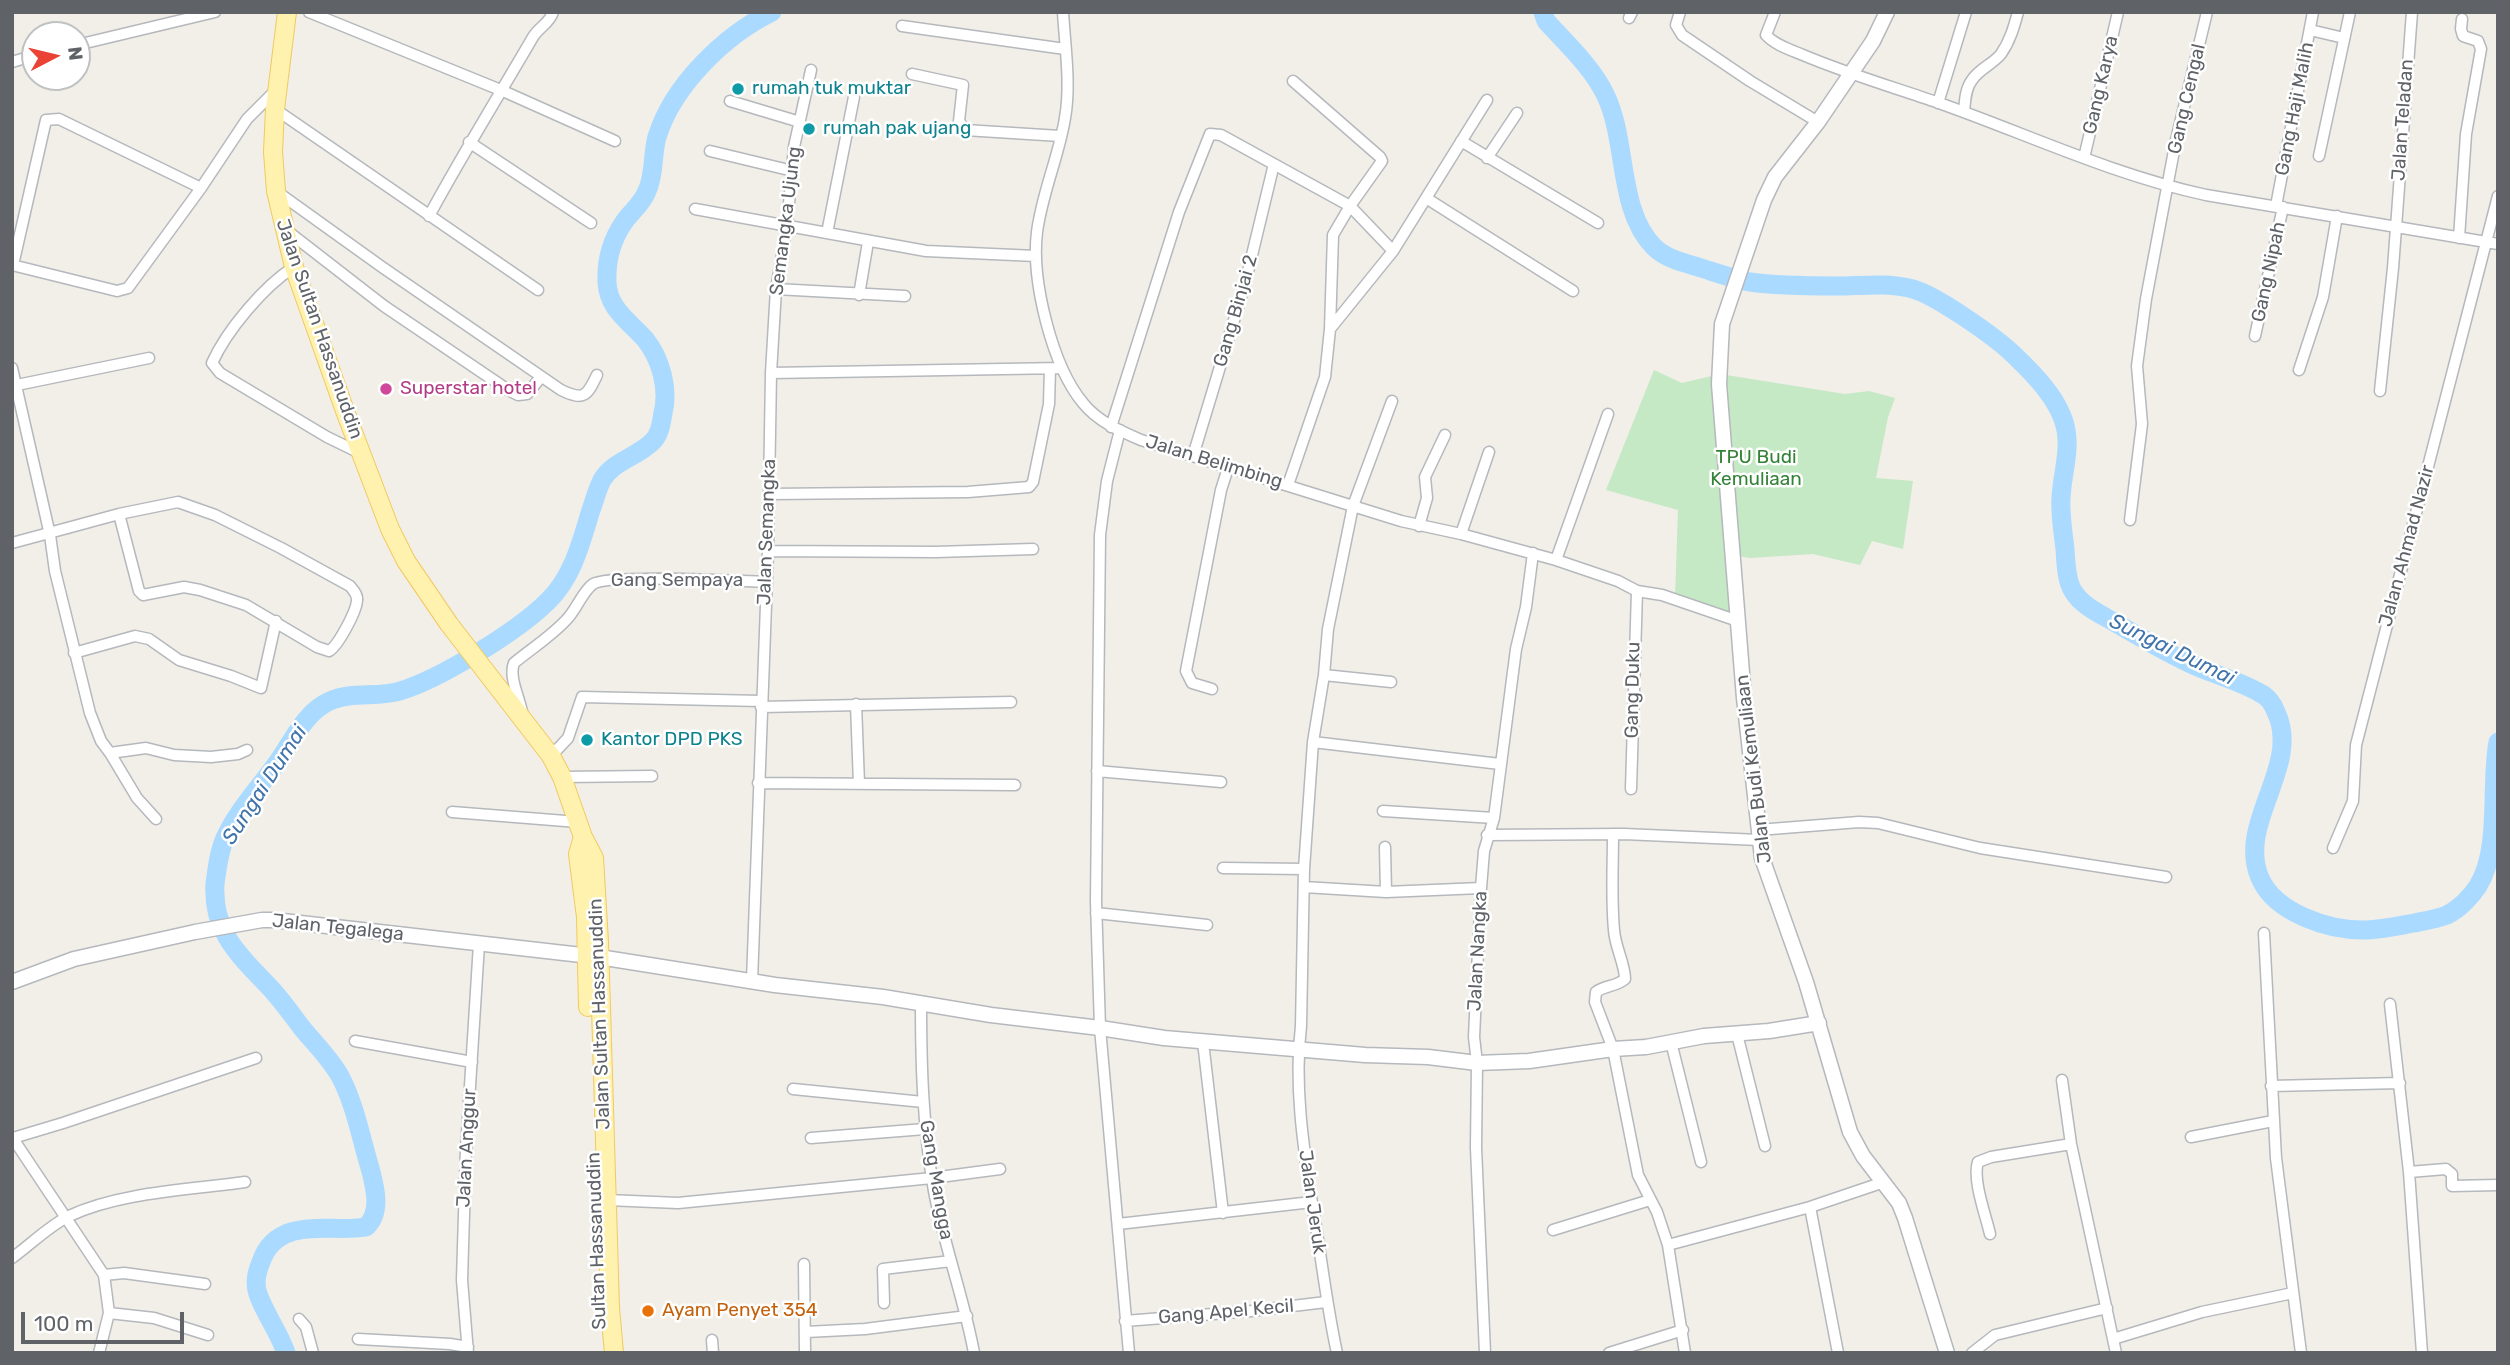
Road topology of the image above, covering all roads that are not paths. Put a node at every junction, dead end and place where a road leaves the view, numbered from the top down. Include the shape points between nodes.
1 (215, 12) edge
2 (287, 12) edge
3 (309, 12) edge
4 (553, 12) edge
5 (1775, 12) edge
6 (1886, 12) edge
7 (1966, 12) edge
8 (2018, 12) edge
9 (2118, 12) edge
10 (2207, 12) edge
11 (2314, 12) edge
12 (2350, 12) edge
13 (2412, 12) edge
14 (1063, 13) edge
15 (1675, 14) edge
16 (2462, 19) dead end
17 (902, 26) dead end
18 (2310, 30) junction
19 (2344, 38) junction
20 (91, 42) edge
21 (1065, 49) junction
22 (811, 70) dead end
23 (912, 74) dead end
24 (1850, 75) junction
25 (1293, 81) dead end
26 (276, 90) junction
27 (503, 91) junction
28 (854, 97) dead end
29 (1487, 100) dead end
30 (730, 101) dead end
31 (1938, 103) junction
32 (275, 109) junction
33 (1964, 112) junction
34 (1517, 113) dead end
35 (800, 122) junction
36 (1818, 122) junction
37 (1060, 136) junction
38 (1461, 141) junction
39 (470, 142) junction
40 (615, 142) dead end
41 (710, 151) dead end
42 (2319, 156) dead end
43 (1487, 158) junction
44 (2084, 158) junction
45 (1274, 164) junction
46 (793, 171) junction
47 (2168, 186) junction
48 (201, 188) junction
49 (276, 191) junction
50 (2498, 196) edge
51 (1426, 198) junction
52 (1350, 206) junction
53 (2280, 206) junction
54 (695, 209) dead end
55 (429, 216) junction
56 (2337, 216) junction
57 (591, 223) dead end
58 (1598, 223) dead end
59 (787, 226) junction
60 (2396, 227) junction
61 (284, 229) junction
62 (827, 233) junction
63 (2459, 238) junction
64 (868, 242) junction
65 (2484, 242) junction
66 (2498, 244) edge
67 (1393, 251) junction
68 (1035, 256) junction
69 (13, 265) edge
70 (294, 267) junction
71 (776, 289) junction
72 (538, 290) dead end
73 (1573, 291) dead end
74 (859, 295) junction
75 (905, 296) dead end
76 (1330, 329) junction
77 (2255, 336) dead end
78 (149, 358) dead end
79 (12, 368) edge
80 (1050, 369) junction
81 (1062, 369) junction
82 (2299, 370) dead end
83 (771, 373) junction
84 (597, 375) dead end
85 (541, 377) junction
86 (14, 385) edge
87 (2380, 391) dead end
88 (1392, 401) dead end
89 (1608, 414) dead end
90 (1116, 428) junction
91 (1445, 435) dead end
92 (1489, 452) dead end
93 (362, 454) junction
94 (1193, 456) junction
95 (1228, 468) junction
96 (1288, 485) junction
97 (769, 494) junction
98 (1353, 506) junction
99 (119, 514) junction
100 (2130, 520) dead end
101 (1419, 526) junction
102 (1461, 534) junction
103 (50, 535) junction
104 (12, 543) edge
105 (1033, 549) dead end
106 (768, 551) junction
107 (1533, 553) junction
108 (1556, 560) junction
109 (766, 582) junction
110 (1636, 591) junction
111 (275, 621) junction
112 (1738, 621) junction
113 (74, 653) junction
114 (1324, 675) junction
115 (1391, 682) dead end
116 (1212, 689) dead end
117 (1011, 702) dead end
118 (761, 704) junction
119 (856, 704) junction
120 (523, 720) junction
121 (1313, 743) junction
122 (247, 750) dead end
123 (110, 752) junction
124 (551, 756) junction
125 (1500, 764) junction
126 (1097, 771) junction
127 (562, 776) junction
128 (652, 776) dead end
129 (1221, 782) dead end
130 (758, 783) junction
131 (859, 784) junction
132 (1015, 785) dead end
133 (1631, 789) dead end
134 (1383, 811) dead end
135 (452, 812) dead end
136 (1494, 818) junction
137 (156, 819) dead end
138 (580, 830) junction
139 (1613, 834) junction
140 (1488, 835) junction
141 (1758, 835) junction
142 (1385, 847) dead end
143 (2333, 848) dead end
144 (1223, 868) dead end
145 (1304, 869) junction
146 (2166, 877) dead end
147 (1304, 887) junction
148 (1481, 888) junction
149 (1386, 892) junction
150 (1096, 913) junction
151 (1207, 925) dead end
152 (2264, 933) dead end
153 (479, 944) junction
154 (592, 957) junction
155 (752, 981) junction
156 (12, 982) edge
157 (921, 1003) junction
158 (2390, 1004) dead end
159 (1819, 1023) junction
160 (1100, 1028) junction
161 (1737, 1034) junction
162 (355, 1041) dead end
163 (1203, 1042) junction
164 (1671, 1042) junction
165 (1298, 1049) junction
166 (1613, 1049) junction
167 (256, 1058) dead end
168 (471, 1062) junction
169 (1478, 1063) junction
170 (2062, 1080) dead end
171 (2400, 1083) junction
172 (2272, 1086) junction
173 (793, 1089) dead end
174 (923, 1102) junction
175 (2273, 1121) junction
176 (925, 1129) junction
177 (13, 1137) edge
178 (2191, 1137) dead end
179 (811, 1138) dead end
180 (2071, 1144) junction
181 (1765, 1146) dead end
182 (1701, 1163) dead end
183 (1000, 1169) dead end
184 (2409, 1172) junction
185 (932, 1178) junction
186 (245, 1182) dead end
187 (1884, 1182) junction
188 (2498, 1185) edge
189 (607, 1200) junction
190 (1650, 1200) junction
191 (1312, 1202) junction
192 (1810, 1207) junction
193 (1223, 1213) junction
194 (66, 1218) junction
195 (1118, 1224) junction
196 (1553, 1230) dead end
197 (1990, 1234) dead end
198 (1668, 1245) junction
199 (12, 1258) edge
200 (951, 1261) junction
201 (804, 1264) dead end
202 (104, 1275) junction
203 (205, 1284) dead end
204 (2293, 1293) junction
205 (1326, 1301) junction
206 (884, 1303) dead end
207 (2107, 1308) junction
208 (108, 1313) junction
209 (967, 1317) junction
210 (299, 1319) dead end
211 (1125, 1321) junction
212 (1683, 1330) junction
213 (806, 1332) junction
214 (208, 1335) dead end
215 (358, 1339) dead end
216 (2113, 1339) junction
217 (712, 1340) dead end
218 (468, 1350) edge
219 (99, 1353) edge
220 (313, 1353) edge
221 (602, 1353) edge
222 (614, 1353) edge
223 (713, 1353) edge
224 (805, 1353) edge
225 (975, 1353) edge
226 (1129, 1353) edge
227 (1337, 1353) edge
228 (1485, 1353) edge
229 (1609, 1353) edge
230 (1685, 1353) edge
231 (1838, 1353) edge
232 (1947, 1353) edge
233 (1972, 1353) edge
234 (2116, 1353) edge
235 (2301, 1353) edge
236 (2422, 1353) edge

1 - 20 street
2 - 26 main road, Jalan Sultan Hassanuddin
3 - 27 street
4 - 27 street via 535,33
5 - 24 street via 1766,32 1769,38
6 - 24 street, Jalan Budi Kemuliaan
7 - 31 street
8 - 33 street via 2001,53 1972,79
9 - 44 street, Gang Karya
10 - 47 street, Gang Cengal
11 - 18 street, Gang Haji Malih
12 - 19 street
13 - 60 street, Jalan Teladan
14 - 21 street, Jalan Belimbing
15 - 36 street via 1682,35
16 - 63 street via 2461,33 2477,41 2481,49 2466,134
17 - 21 street
18 - 19 street
18 - 53 street, Gang Haji Malih
19 - 42 street
21 - 37 street, Jalan Belimbing via 1066,118
22 - 35 street, Semangka Ujung
23 - 37 street via 963,85 959,121 965,130
24 - 31 street
24 - 36 street, Jalan Budi Kemuliaan
25 - 52 street via 1381,158 1381,165
26 - 32 main road, Jalan Sultan Hassanuddin
26 - 48 street via 247,119
27 - 39 street
27 - 40 street
28 - 62 street
29 - 38 street
30 - 35 street
31 - 33 street
32 - 49 main road, Jalan Sultan Hassanuddin
32 - 55 street
33 - 44 street
34 - 43 street
35 - 46 street, Semangka Ujung
36 - 112 street, Jalan Budi Kemuliaan via 1770,186 1720,340 1718,384
37 - 68 street, Jalan Belimbing
38 - 43 street
38 - 51 street
39 - 55 street
39 - 57 street
41 - 46 street
43 - 58 street
44 - 47 street
45 - 52 street
45 - 90 street via 1221,135 1207,138 1179,212
45 - 94 street, Gang Binjai 2 via 1245,284
46 - 59 street, Semangka Ujung
47 - 53 street
47 - 100 street, Gang Cengal via 2137,366 2142,424
48 - 69 street via 124,290
48 - 69 street via 60,120 46,120
49 - 61 main road, Jalan Sultan Hassanuddin
49 - 85 street
50 - 65 street, Jalan Ahmad Nazir
51 - 67 street
51 - 73 street
52 - 67 street
52 - 76 street via 1332,238
53 - 56 street
53 - 77 street, Gang Nipah
54 - 59 street
55 - 72 street
56 - 60 street
56 - 82 street via 2323,297
59 - 62 street
59 - 71 street, Semangka Ujung
60 - 63 street
60 - 87 street, Jalan Teladan
61 - 70 main road, Jalan Sultan Hassanuddin
61 - 85 street via 384,306 508,390 527,394
62 - 64 street
63 - 65 street
64 - 68 street via 926,251
64 - 74 street
65 - 66 street
65 - 143 street, Jalan Ahmad Nazir via 2356,745 2353,801
67 - 76 street
68 - 81 street, Jalan Belimbing via 1043,308
70 - 93 main road, Jalan Sultan Hassanuddin
70 - 93 street via 256,300 212,363 220,373
71 - 74 street
71 - 83 street, Semangka Ujung
74 - 75 street
76 - 96 street via 1324,383
78 - 86 street
79 - 86 street
80 - 81 street
80 - 83 street
80 - 97 street via 1048,409 1029,487
81 - 90 street, Jalan Belimbing via 1083,404
83 - 97 street, Jalan Semangka
84 - 85 street via 588,393 578,396
86 - 103 street
88 - 98 street, Jalan Jeruk
89 - 108 street
90 - 94 street, Jalan Belimbing
90 - 126 street via 1100,535
91 - 101 street via 1425,477 1427,498
92 - 102 street
93 - 120 main road, Jalan Sultan Hassanuddin via 398,546 414,574
94 - 95 street, Jalan Belimbing
95 - 96 street, Jalan Belimbing
95 - 116 street via 1186,671 1192,684
96 - 98 street, Jalan Belimbing
97 - 106 street, Jalan Semangka
98 - 101 street, Jalan Belimbing
98 - 114 street, Jalan Jeruk via 1328,629
99 - 103 street
99 - 111 street via 140,593 184,587 200,590 246,605
99 - 111 street via 184,503 281,548 350,586 357,596 336,646 329,651
101 - 102 street, Jalan Belimbing
102 - 107 street, Jalan Belimbing
103 - 104 street
103 - 113 street
105 - 106 street
106 - 109 street, Jalan Semangka
107 - 108 street, Jalan Belimbing
107 - 125 street, Jalan Nangka
108 - 110 street, Jalan Belimbing via 1618,580
109 - 118 street, Jalan Semangka
109 - 120 street, Gang Sempaya via 646,579 591,585 561,625 514,663 512,676
110 - 112 street, Jalan Belimbing
110 - 133 street, Gang Duku
111 - 113 street via 259,688 179,660 142,636
112 - 141 street, Jalan Budi Kemuliaan
113 - 123 street via 90,713
114 - 115 street
114 - 121 street, Jalan Jeruk
117 - 119 street
118 - 119 street
118 - 124 street via 582,697 568,738
118 - 130 street, Jalan Semangka
119 - 131 street
120 - 124 main road
121 - 125 street
121 - 145 street, Jalan Jeruk
122 - 123 street via 211,757 146,748
123 - 137 street via 137,798
124 - 127 main road
125 - 136 street, Jalan Nangka
126 - 129 street
126 - 150 street
127 - 128 street
127 - 138 main road
130 - 131 street
130 - 155 street, Jalan Semangka
131 - 132 street
134 - 136 street
135 - 138 street
136 - 140 street, Jalan Nangka
138 - 154 main road, Sultan Hassanuddin via 578,854
139 - 140 street
139 - 141 street
139 - 166 street via 1614,929 1625,979 1599,989 1595,996
140 - 148 street, Jalan Nangka
141 - 146 street via 1878,823 1980,848
141 - 159 street, Jalan Budi Kemuliaan via 1768,879
142 - 149 street
144 - 145 street
145 - 147 street, Jalan Jeruk
147 - 149 street
147 - 165 street, Jalan Jeruk
148 - 149 street
148 - 169 street, Jalan Nangka via 1474,1037
150 - 151 street
150 - 160 street
152 - 172 street
153 - 154 street, Jalan Tegalega
153 - 156 street, Jalan Tegalega via 262,920 74,959
153 - 168 street, Jalan Anggur
154 - 155 street, Jalan Tegalega
154 - 189 main road, Jalan Sultan Hassanuddin
154 - 221 main road, Sultan Hassanuddin
155 - 157 street, Jalan Tegalega
157 - 160 street, Jalan Tegalega
157 - 174 street, Gang Mangga
158 - 171 street
159 - 161 street, Jalan Tegalega
159 - 187 street, Jalan Budi Kemuliaan via 1850,1132
160 - 163 street, Jalan Tegalega
160 - 195 street
161 - 164 street, Jalan Tegalega
161 - 181 street
162 - 168 street
163 - 165 street, Jalan Tegalega
163 - 193 street
164 - 166 street, Jalan Tegalega
164 - 182 street
165 - 169 street, Jalan Tegalega
165 - 191 street, Jalan Jeruk via 1303,1153
166 - 169 street, Jalan Tegalega
166 - 190 street via 1638,1175
167 - 177 street
168 - 218 street, Jalan Anggur via 462,1280
169 - 228 street, Jalan Nangka via 1476,1147
170 - 180 street
171 - 172 street
171 - 184 street
172 - 175 street
173 - 174 street
174 - 176 street, Gang Mangga
175 - 178 street
175 - 204 street
176 - 179 street
176 - 185 street, Gang Mangga
177 - 194 street
180 - 197 street via 1978,1162
180 - 207 street
183 - 185 street
184 - 188 street via 2446,1169 2452,1174 2452,1186
184 - 236 street
185 - 189 street via 678,1203
185 - 200 street, Gang Mangga
186 - 194 street via 130,1198
187 - 192 street
187 - 232 street, Jalan Budi Kemuliaan via 1911,1231
189 - 222 main road, Jalan Sultan Hassanuddin
190 - 196 street
190 - 198 street
191 - 193 street
191 - 205 street, Jalan Jeruk
192 - 198 street
192 - 231 street
193 - 195 street
194 - 199 street
194 - 202 street
195 - 211 street
198 - 212 street
200 - 206 street via 883,1269
200 - 209 street, Gang Mangga
201 - 213 street
202 - 203 street via 124,1273
202 - 208 street
204 - 216 street via 2202,1312
204 - 235 street
205 - 211 street, Gang Apel Kecil
205 - 227 street, Jalan Jeruk
207 - 216 street
207 - 233 street via 1995,1335
208 - 214 street via 153,1318
208 - 219 street
209 - 213 street
209 - 225 street, Gang Mangga
210 - 220 street
211 - 226 street
212 - 229 street
212 - 230 street
213 - 224 street
215 - 218 street via 450,1344
216 - 234 street
217 - 223 street

